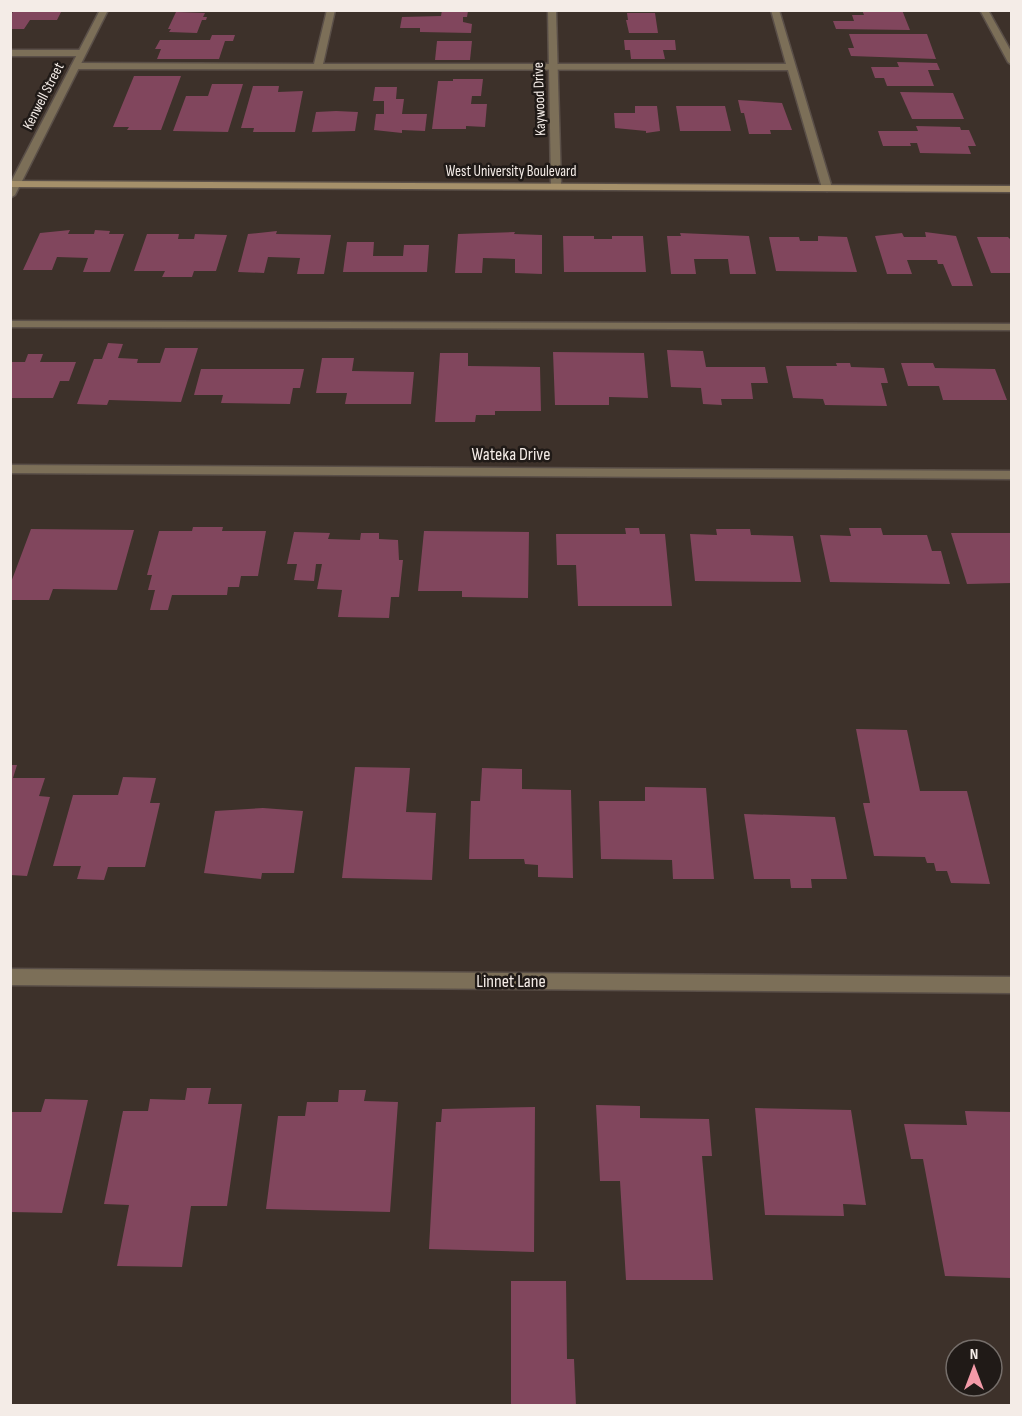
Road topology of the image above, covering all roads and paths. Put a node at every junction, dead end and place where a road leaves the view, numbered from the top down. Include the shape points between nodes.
1 (104, 10) edge
2 (331, 10) edge
3 (552, 10) edge
4 (775, 10) edge
5 (984, 10) edge
6 (10, 53) edge
7 (82, 53) junction
8 (1011, 62) edge
9 (75, 66) junction
10 (318, 67) junction
11 (791, 67) junction
12 (554, 68) junction
13 (14, 184) edge
14 (556, 186) junction
15 (827, 188) junction
16 (1011, 189) edge
17 (10, 195) edge
18 (10, 324) edge
19 (1011, 327) edge
20 (10, 469) edge
21 (1011, 475) edge
22 (10, 976) edge
23 (1011, 985) edge

1 - 7 street, Kenwell Street
2 - 10 street
3 - 12 street, Kaywood Drive
4 - 11 street
5 - 8 street
6 - 7 street
7 - 9 street, Kenwell Street
9 - 10 street
9 - 13 street, Kenwell Street
10 - 12 street
11 - 12 street
11 - 15 street
12 - 14 street, Kaywood Drive
13 - 14 street, West University Boulevard
13 - 17 street, Kenwell Street
14 - 15 street, West University Boulevard
15 - 16 street, West University Boulevard
18 - 19 street
20 - 21 street, Wateka Drive
22 - 23 street, Linnet Lane

